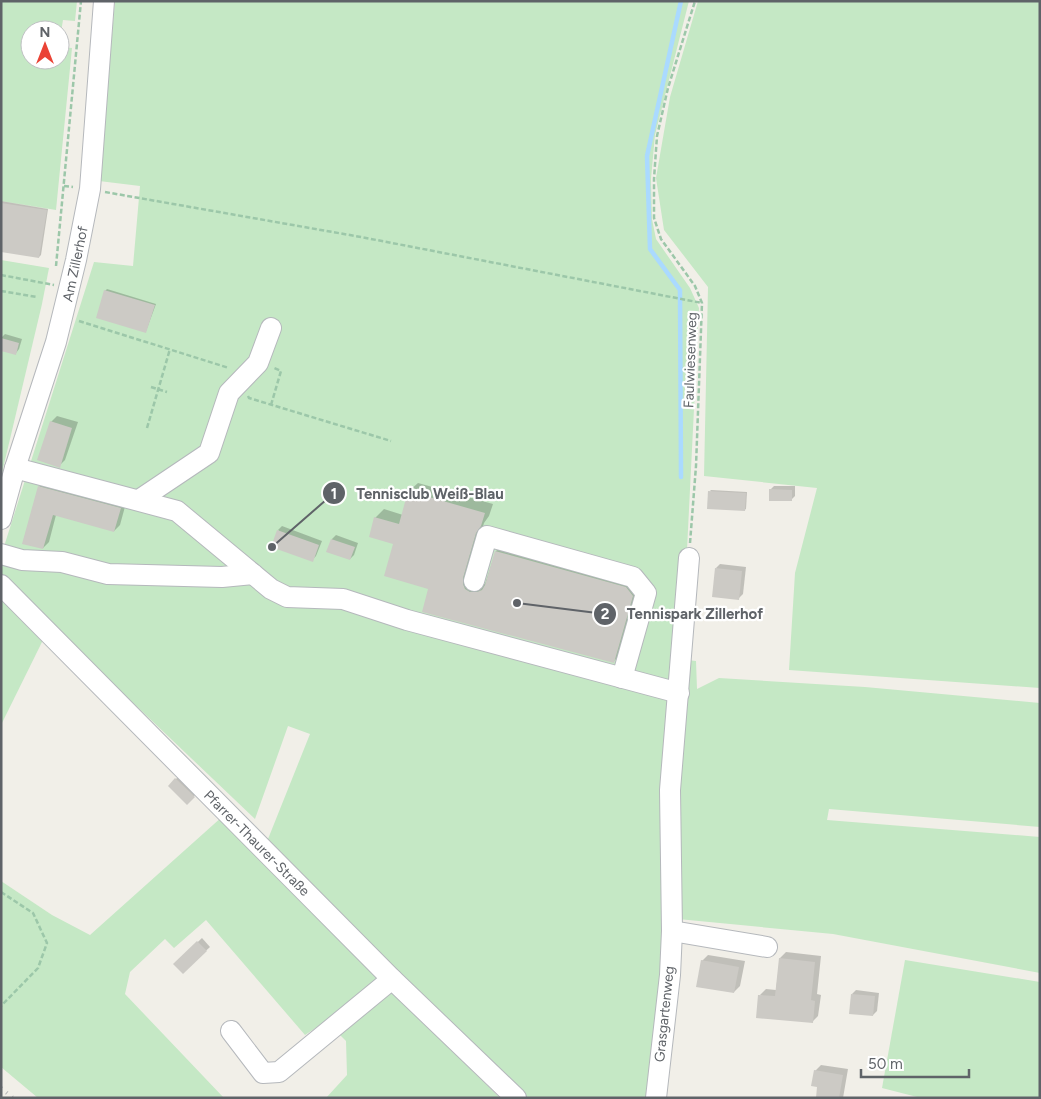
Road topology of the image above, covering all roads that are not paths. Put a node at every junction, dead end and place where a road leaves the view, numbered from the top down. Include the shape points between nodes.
1 (104, 1) edge
2 (271, 328) dead end
3 (15, 468) junction
4 (139, 500) junction
5 (1, 519) edge
6 (1, 554) edge
7 (689, 558) road end
8 (252, 574) junction
9 (474, 581) dead end
10 (1, 585) edge
11 (622, 678) junction
12 (679, 693) junction
13 (672, 931) junction
14 (767, 948) dead end
15 (392, 979) junction
16 (231, 1031) dead end
17 (516, 1098) edge
18 (656, 1098) edge

1 - 3 street, Am Zillerhof via 90,190 68,298
2 - 4 street via 258,363 229,393 209,453
3 - 4 street
3 - 5 street, Am Zillerhof
4 - 8 street via 176,511
6 - 8 street via 22,560 62,562 108,574 222,577
7 - 12 street, Grasgartenweg
8 - 11 street via 270,589 287,597 342,599 407,620
9 - 11 street via 487,536 633,577 646,593
10 - 15 street, Pfarrer-Thaurer-Straße
11 - 12 street
12 - 13 street, Grasgartenweg via 670,790
13 - 14 street
13 - 18 street, Grasgartenweg
15 - 16 street via 279,1072 263,1073
15 - 17 street, Pfarrer-Thaurer-Straße

